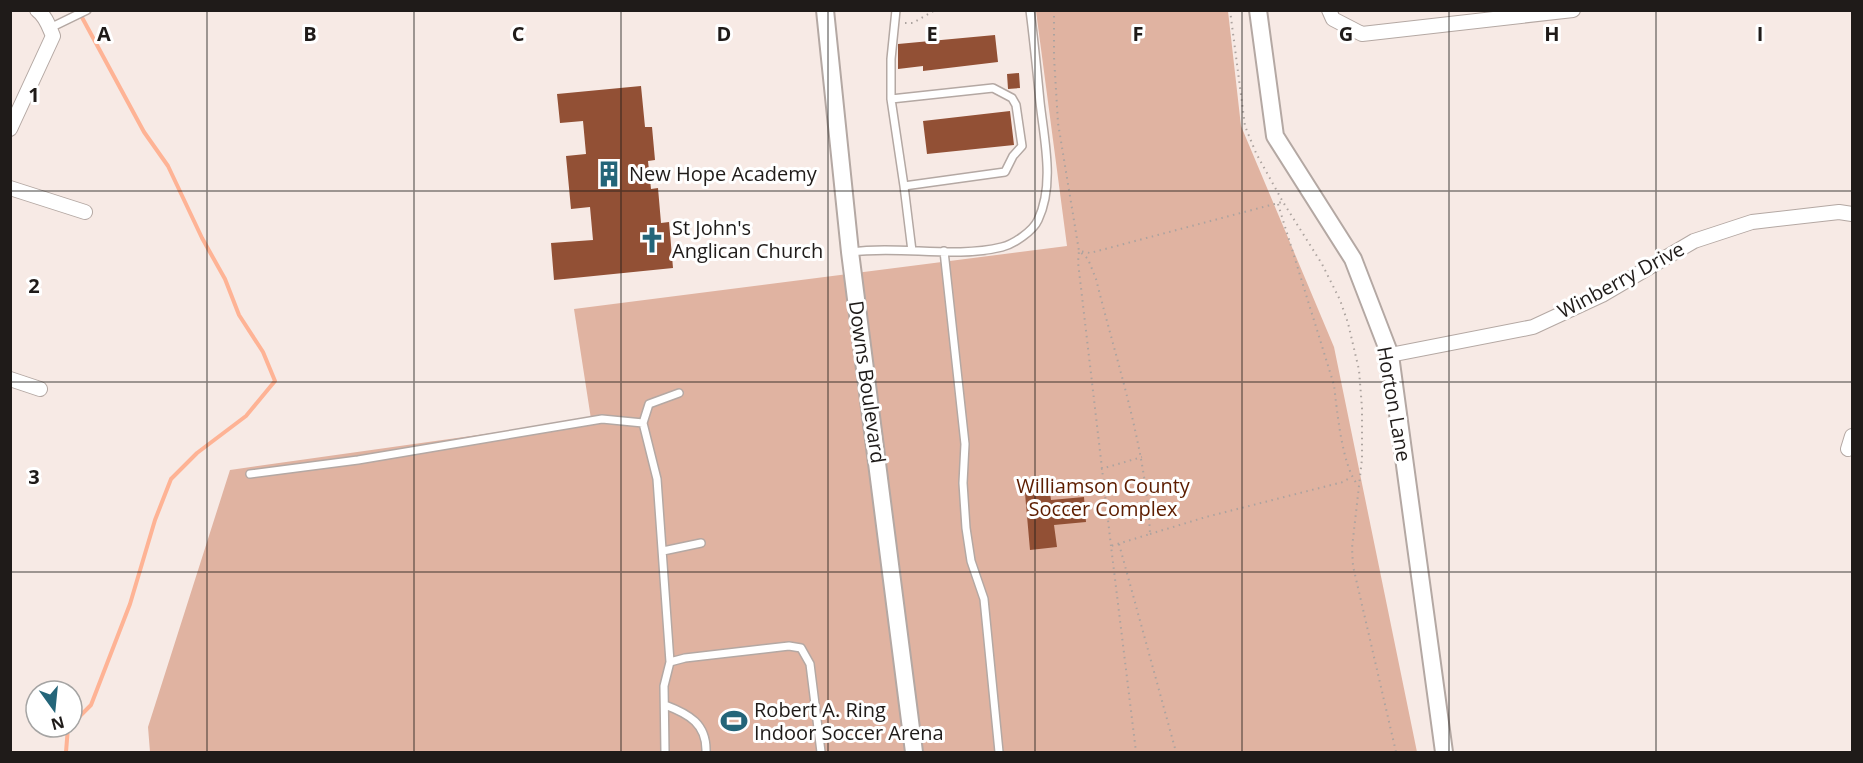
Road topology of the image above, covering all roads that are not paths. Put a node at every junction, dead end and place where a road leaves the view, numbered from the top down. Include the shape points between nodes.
1 (37, 10) edge
2 (87, 10) edge
3 (825, 10) edge
4 (897, 10) edge
5 (1030, 10) edge
6 (1257, 10) edge
7 (1329, 10) edge
8 (1573, 10) edge
9 (51, 32) junction
10 (891, 99) junction
11 (10, 129) edge
12 (904, 186) junction
13 (10, 188) edge
14 (85, 212) dead end
15 (1852, 214) edge
16 (912, 250) junction
17 (944, 251) junction
18 (850, 252) junction
19 (1390, 355) junction
20 (10, 379) edge
21 (40, 389) dead end
22 (679, 393) dead end
23 (643, 423) junction
24 (250, 474) dead end
25 (702, 543) dead end
26 (663, 551) junction
27 (670, 662) junction
28 (665, 705) junction
29 (665, 753) edge
30 (706, 753) edge
31 (821, 753) edge
32 (914, 753) edge
33 (999, 753) edge
34 (1444, 753) edge

1 - 9 street
2 - 9 lane
3 - 18 street, Downs Boulevard
4 - 10 lane
5 - 17 lane via 1046,153 1046,190 1038,221 1004,246
6 - 19 street, Horton Lane via 1275,136 1353,259
7 - 8 street via 1333,19 1362,34
9 - 11 street
10 - 12 lane
10 - 12 lane via 993,88 1012,98 1016,105 1022,146 1005,172
12 - 16 lane
13 - 14 street
15 - 19 street, Winberry Drive via 1839,212 1752,222 1694,241 1602,295 1533,327
16 - 17 lane
16 - 18 lane via 875,248
17 - 33 lane via 965,444 966,528 971,561 984,599
18 - 32 street, Downs Boulevard
19 - 34 street, Horton Lane
20 - 21 street
22 - 23 lane via 649,404
23 - 24 lane via 602,419
23 - 26 lane via 657,479
25 - 26 lane
26 - 27 lane
27 - 28 lane via 664,686
27 - 31 lane via 789,646 801,648 810,664
28 - 29 lane
28 - 30 lane via 685,713 700,726

